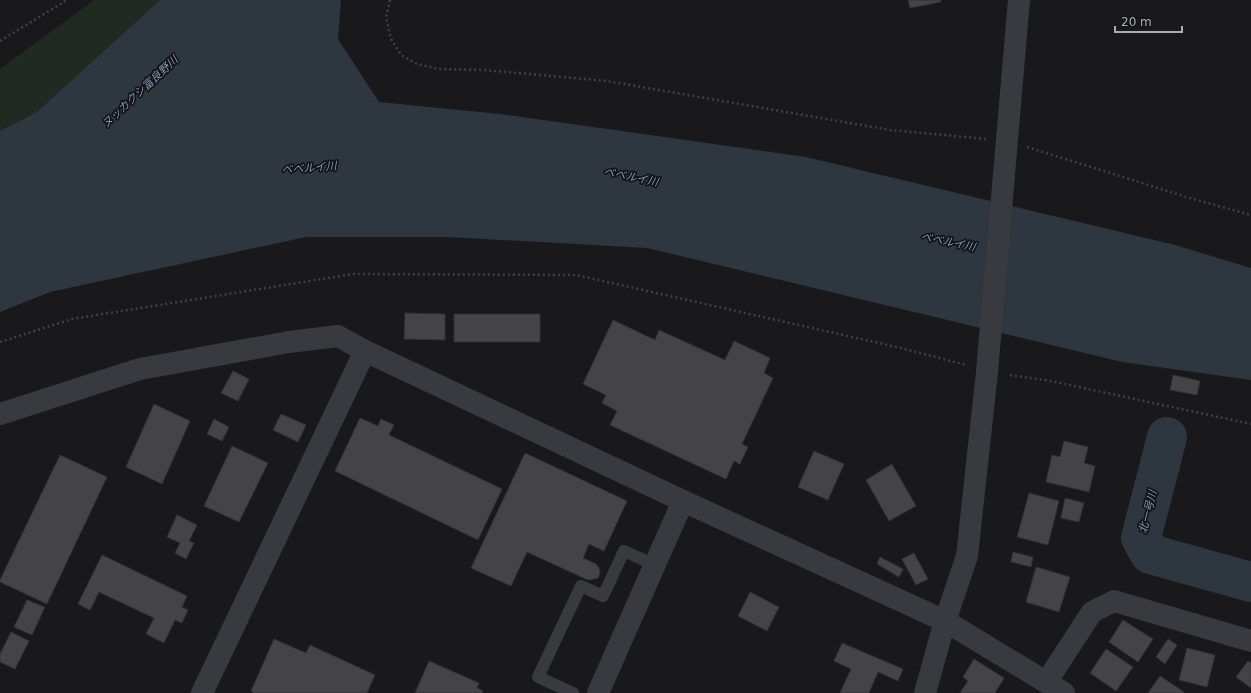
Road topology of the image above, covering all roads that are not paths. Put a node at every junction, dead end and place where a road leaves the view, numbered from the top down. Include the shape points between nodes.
1 (1019, 0) edge
2 (365, 351) junction
3 (0, 414) edge
4 (683, 501) junction
5 (654, 565) junction
6 (945, 621) junction
7 (1251, 641) edge
8 (1056, 687) edge
9 (202, 693) edge
10 (573, 693) edge
11 (598, 693) edge
12 (925, 693) edge

1 - 6 street via 988,366 967,556
2 - 3 street via 338,336 289,342 140,369
2 - 4 street
2 - 9 street
4 - 5 street
4 - 6 street
5 - 10 lane via 624,551 603,596 581,586 538,677
5 - 11 street
6 - 8 street
6 - 12 street
7 - 8 street via 1114,601 1092,612

